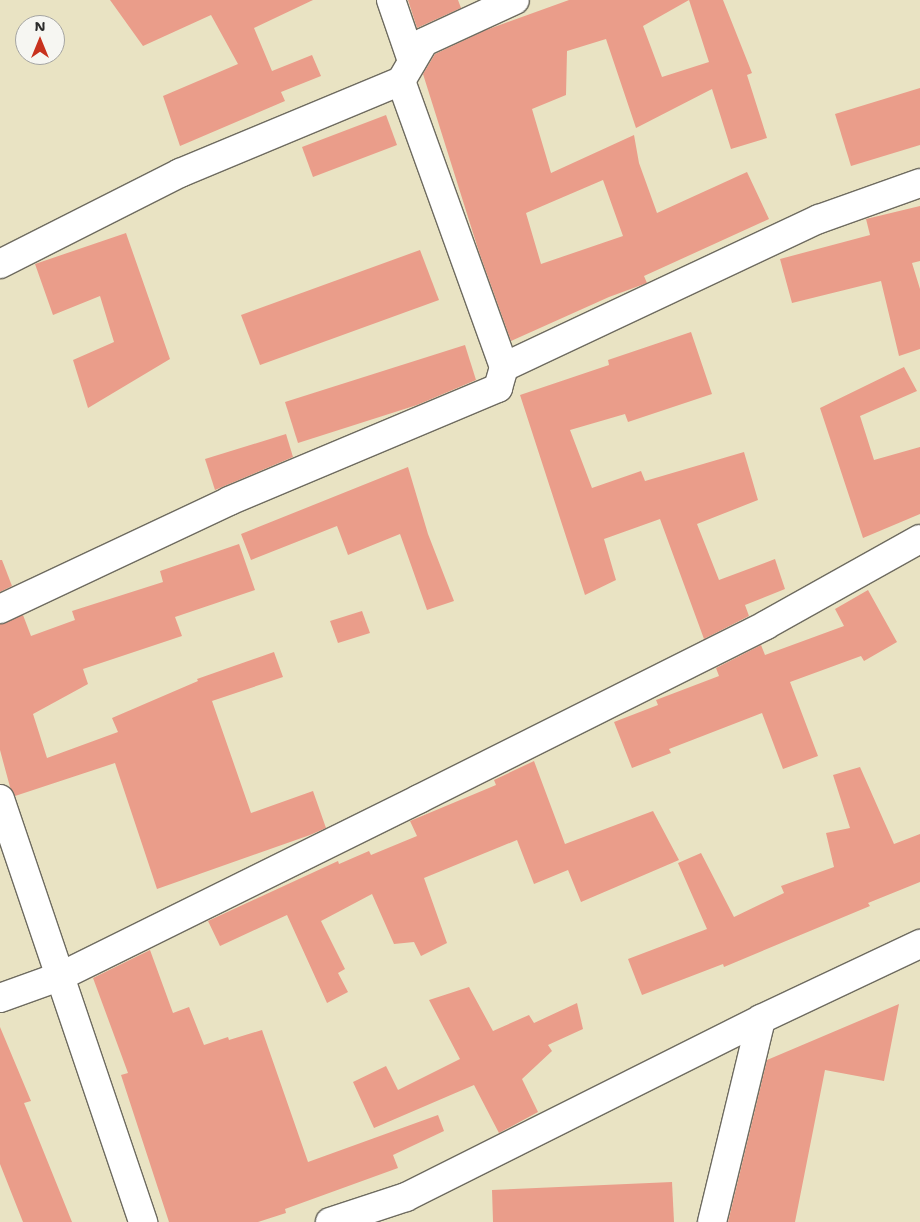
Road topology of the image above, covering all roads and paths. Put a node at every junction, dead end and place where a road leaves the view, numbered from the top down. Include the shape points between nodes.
1 (391, 0) edge
2 (516, 0) edge
3 (406, 71) junction
4 (920, 183) edge
5 (0, 264) edge
6 (504, 367) junction
7 (920, 539) edge
8 (0, 609) edge
9 (0, 799) edge
10 (920, 944) edge
11 (61, 976) junction
12 (0, 998) edge
13 (761, 1019) junction
14 (143, 1222) edge
15 (330, 1222) edge
16 (712, 1222) edge

1 - 3 street
2 - 3 street via 424,42
3 - 5 street via 180,173
3 - 6 street
4 - 6 street via 819,219
6 - 8 street via 498,388 229,501
7 - 11 street via 766,625
9 - 11 street
10 - 13 street
11 - 12 street
11 - 14 street
13 - 15 street via 406,1197
13 - 16 street

